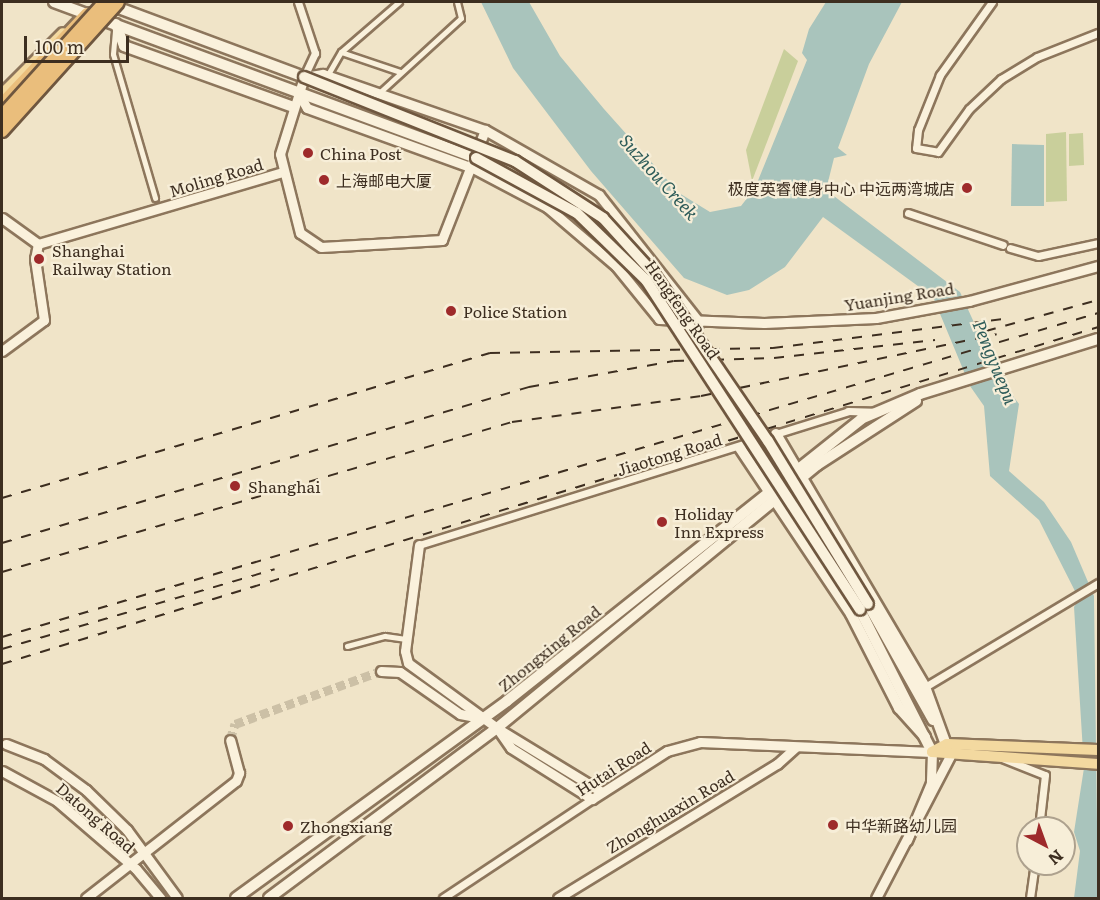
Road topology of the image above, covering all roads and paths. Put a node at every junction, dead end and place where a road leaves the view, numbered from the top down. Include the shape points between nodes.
1 (54, 2) edge
2 (102, 2) edge
3 (298, 2) edge
4 (399, 2) edge
5 (458, 2) edge
6 (992, 2) edge
7 (119, 3) edge
8 (88, 13) junction
9 (111, 21) junction
10 (1098, 33) edge
11 (341, 52) junction
12 (400, 72) junction
13 (243, 73) junction
14 (327, 75) junction
15 (304, 78) junction
16 (240, 86) junction
17 (298, 92) junction
18 (379, 93) junction
19 (2, 94) edge
20 (2, 106) edge
21 (293, 107) junction
22 (2, 116) edge
23 (485, 130) junction
24 (2, 131) edge
25 (473, 168) junction
26 (282, 172) junction
27 (155, 198) dead end
28 (908, 213) dead end
29 (2, 218) edge
30 (38, 243) junction
31 (1098, 243) edge
32 (1098, 266) edge
33 (699, 322) junction
34 (1098, 339) edge
35 (2, 351) edge
36 (876, 417) junction
37 (776, 434) junction
38 (740, 448) junction
39 (798, 466) junction
40 (804, 476) junction
41 (769, 491) junction
42 (775, 502) junction
43 (419, 545) joint
44 (1096, 585) edge
45 (864, 607) junction
46 (406, 639) junction
47 (347, 646) dead end
48 (381, 671) tunnel mouth
49 (925, 687) junction
50 (484, 718) junction
51 (497, 728) junction
52 (941, 730) junction
53 (925, 737) junction
54 (230, 740) dead end
55 (947, 744) junction
56 (3, 745) edge
57 (796, 747) junction
58 (1098, 750) edge
59 (932, 752) junction
60 (950, 756) junction
61 (1002, 758) junction
62 (1098, 764) edge
63 (2, 771) edge
64 (602, 792) junction
65 (592, 799) junction
66 (1040, 816) edge
67 (907, 840) junction
68 (143, 851) junction
69 (127, 864) junction
70 (1033, 876) edge
71 (443, 897) edge
72 (86, 898) edge
73 (160, 898) edge
74 (177, 898) edge
75 (236, 898) edge
76 (269, 898) edge
77 (558, 898) edge
78 (876, 898) edge
79 (1030, 898) edge

1 - 8 main road, Hengfeng Road
2 - 7 main road, Hengfeng Road
2 - 8 main road
2 - 22 highway, bridge
3 - 15 street via 315,53
4 - 11 street
5 - 12 street via 461,18
6 - 10 street via 940,75 918,130 916,148 938,152 969,109 1001,79 1037,57
7 - 9 main road
7 - 15 main road, Hengfeng Road
7 - 24 highway, bridge
8 - 9 main road, Hengfeng Road
8 - 19 main road
8 - 20 main road
8 - 20 highway
9 - 13 main road, Hengfeng Road
9 - 16 main road via 124,46
9 - 24 main road
9 - 27 street via 113,54
11 - 12 street
11 - 14 street
12 - 18 street
13 - 16 main road
13 - 17 main road, Hengfeng Road
14 - 15 street
14 - 18 street
15 - 17 street
15 - 45 main road, Hengfeng Road, bridge via 515,160 603,218 654,274 768,441
16 - 21 main road
17 - 21 street
17 - 25 street, Yuanjing Road via 307,108
17 - 45 main road, Hengfeng Road, bridge via 491,164 562,203 607,238 652,290
18 - 23 street
21 - 26 street via 280,154
23 - 25 street, Moling Road
23 - 33 street via 599,195
25 - 26 street, Moling Road via 442,240 326,247 311,244 300,233
25 - 33 street, Yuanjing Road via 560,216 616,266 659,320
26 - 30 street, Moling Road
28 - 31 street via 1038,256
29 - 30 street
30 - 35 street via 35,259 44,320
32 - 33 street, Yuanjing Road via 936,308 843,321
34 - 36 main road, Jiaotong Road via 925,393
36 - 37 street, Jiaotong Road via 848,411
36 - 39 main road, Zhongxing Road
36 - 40 main road, Zhongxing Road
37 - 38 street, Jiaotong Road
37 - 39 main road, Hengfeng Road
38 - 41 main road, Hengfeng Road
38 - 43 street, Jiaotong Road
39 - 40 main road, Hengfeng Road
39 - 41 main road, Zhongxing Road
40 - 42 main road, Zhongxing Road
40 - 49 main road, Hengfeng Road
41 - 42 main road, Hengfeng Road
41 - 50 main road, Zhongxing Road
42 - 51 main road, Zhongxing Road
42 - 53 main road, Hengfeng Road via 851,614 899,708
43 - 46 street
44 - 49 street
45 - 52 main road, Hengfeng Road via 916,697
45 - 53 main road, Hengfeng Road
46 - 47 street via 385,636
46 - 50 street via 408,663
48 - 50 street via 400,672 460,714
49 - 52 main road, Hengfeng Road
50 - 51 street
50 - 75 main road, Zhongxing Road
51 - 64 street
51 - 65 street via 511,748
51 - 76 main road, Zhongxing Road
52 - 55 main road, Hengfeng Road
53 - 59 main road, Hengfeng Road
54 - 68 street via 239,773 236,781 166,839
55 - 58 main road
55 - 59 main road
55 - 60 main road, Hengfeng Road
56 - 68 street, Datong Road via 35,755 75,780
57 - 59 street, Hutai Road
57 - 64 street, Hutai Road via 685,745 649,760
57 - 77 street, Zhonghuaxin Road via 777,764
59 - 60 main road, Hutai Road
59 - 67 street via 931,783
60 - 61 main road, Hutai Road
60 - 67 street
61 - 62 main road, Hutai Road
61 - 66 street via 1044,775
63 - 69 street, Datong Road via 47,794
64 - 65 street, Hutai Road
65 - 71 street, Hutai Road
67 - 78 street
68 - 69 street
68 - 74 street, Datong Road
69 - 72 street
69 - 73 street, Datong Road
70 - 79 street

